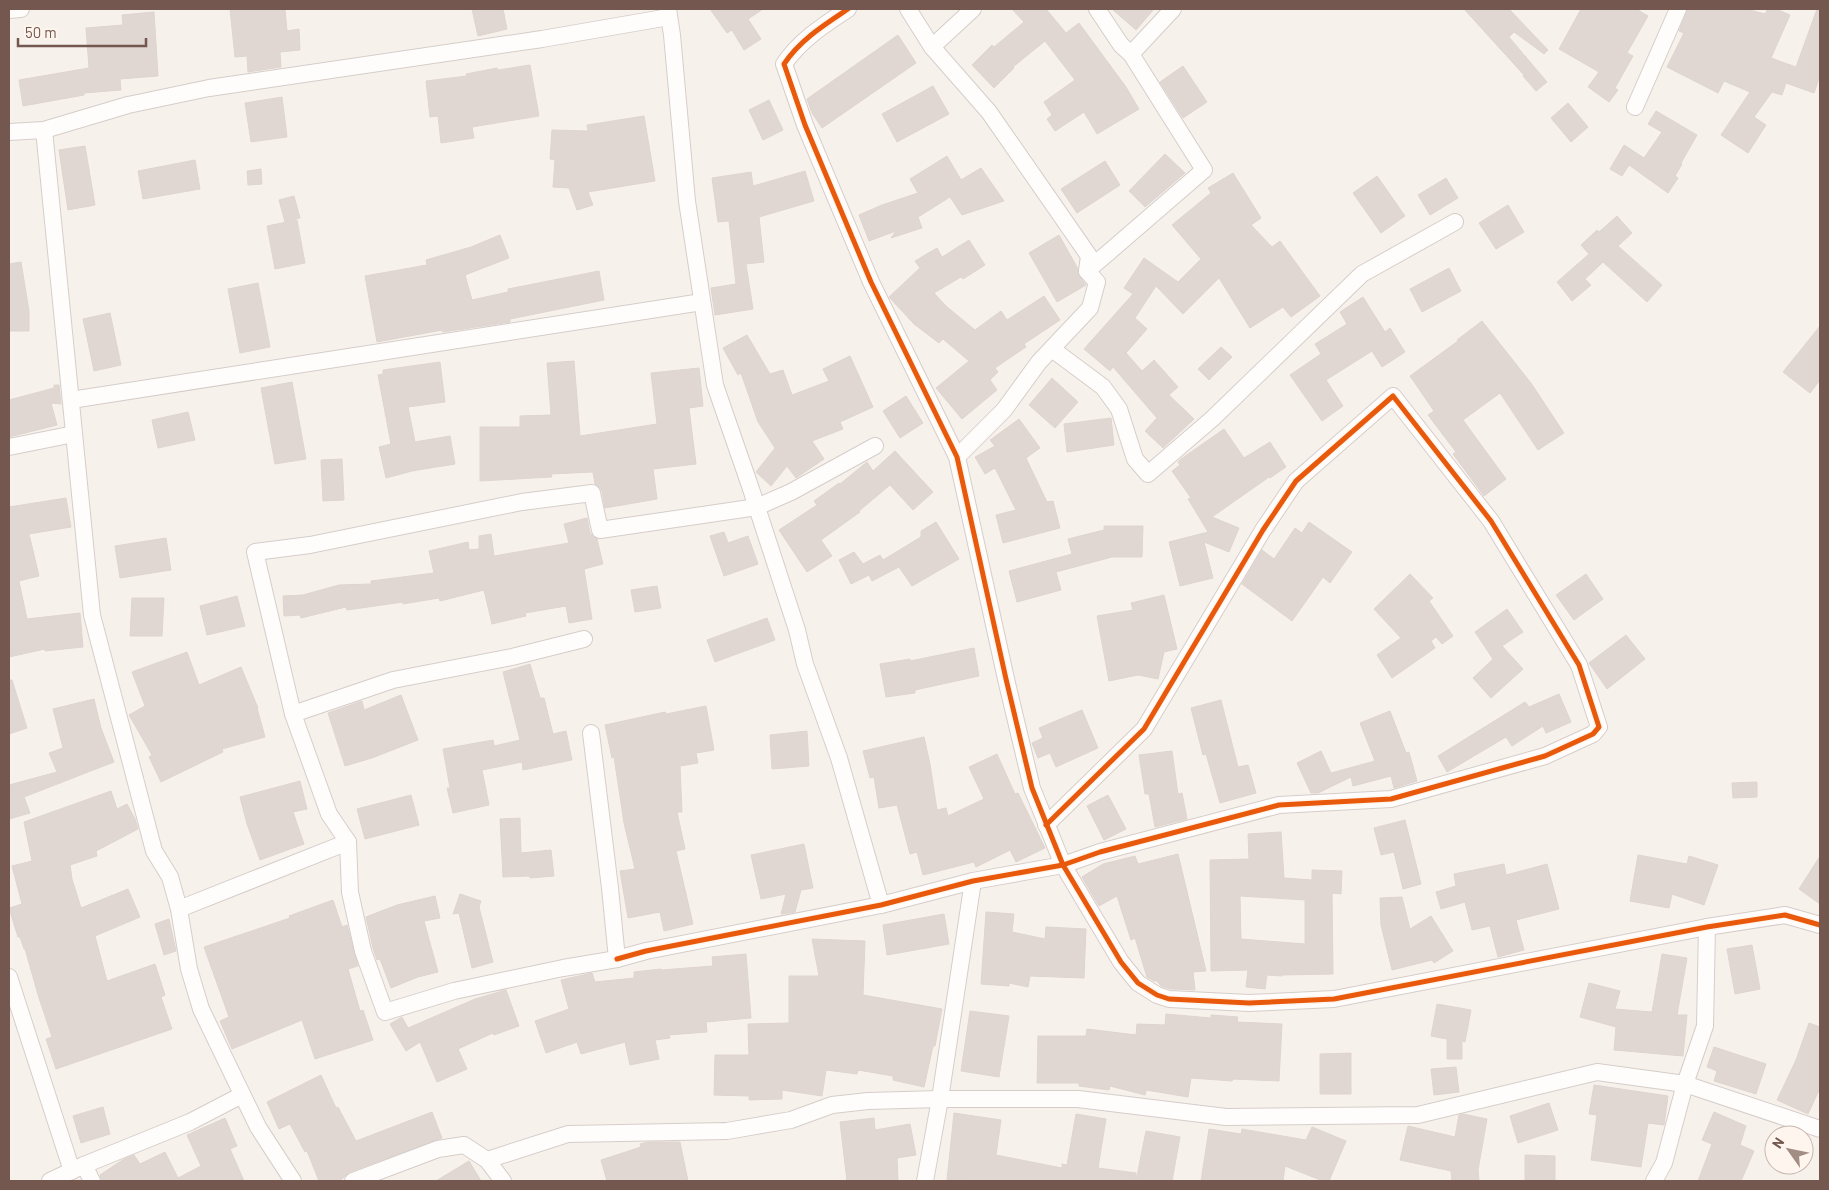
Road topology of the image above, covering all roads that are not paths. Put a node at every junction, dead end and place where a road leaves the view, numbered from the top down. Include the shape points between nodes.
1 (21, 9) edge
2 (848, 9) edge
3 (908, 9) edge
4 (974, 9) edge
5 (1097, 9) edge
6 (1172, 9) edge
7 (1678, 9) edge
8 (9, 10) edge
9 (668, 13) edge
10 (932, 47) junction
11 (1132, 54) junction
12 (1635, 107) dead end
13 (44, 130) junction
14 (9, 132) edge
15 (1456, 222) dead end
16 (1087, 271) junction
17 (702, 302) junction
18 (1052, 349) junction
19 (71, 400) junction
20 (74, 434) junction
21 (875, 446) dead end
22 (9, 447) edge
23 (957, 457) junction
24 (757, 508) junction
25 (584, 639) dead end
26 (293, 714) junction
27 (590, 733) dead end
28 (1046, 825) junction
29 (348, 842) junction
30 (1063, 866) junction
31 (973, 881) junction
32 (881, 905) junction
33 (179, 909) junction
34 (1820, 925) edge
35 (1707, 927) junction
36 (617, 960) junction
37 (9, 977) edge
38 (1685, 1084) junction
39 (242, 1095) junction
40 (940, 1099) junction
41 (1820, 1129) edge
42 (487, 1160) junction
43 (78, 1168) junction
44 (50, 1181) edge
45 (92, 1181) edge
46 (293, 1181) edge
47 (353, 1181) edge
48 (503, 1181) edge
49 (925, 1181) edge
50 (1654, 1181) edge

1 - 8 street
2 - 23 street via 810,36 784,64 805,125 871,282
3 - 10 street
4 - 10 street
5 - 11 street via 1121,46
6 - 11 street
7 - 12 street
9 - 13 street via 542,39 209,88 128,105
9 - 17 street via 687,202
10 - 16 street via 989,112 1089,256
11 - 16 street via 1204,170
13 - 14 street
13 - 19 street
15 - 18 street via 1362,274 1225,406 1148,474 1136,459 1118,409 1104,386
16 - 18 street via 1098,282 1090,308
17 - 19 street
17 - 24 street via 715,385
18 - 23 street via 1004,410
19 - 20 street
20 - 22 street
20 - 33 street via 92,615 154,851 170,877
21 - 24 street
23 - 28 street via 1030,778
24 - 26 street via 600,530 592,493 522,502 310,545 255,552
24 - 32 street via 839,758
25 - 26 street via 393,680
26 - 29 street via 330,814
27 - 36 street
28 - 30 street
28 - 30 street via 1144,729 1263,530 1296,482 1393,396 1491,521 1579,665 1599,727 1593,734 1544,756 1391,799 1279,805 1100,852
29 - 33 street
29 - 36 street via 350,892 363,951 385,1012 454,991
30 - 31 street
30 - 35 street via 1120,962 1138,983 1157,996 1169,999 1250,1003 1334,999
31 - 32 street
31 - 40 street
32 - 36 street via 646,951
33 - 39 street via 189,969 201,1009
34 - 35 street via 1785,915
35 - 38 street via 1705,1026
37 - 43 street
38 - 40 street via 1597,1072 1418,1115 1226,1117 1078,1099
38 - 41 street
38 - 50 street via 1664,1163
39 - 43 street via 190,1122
39 - 46 street via 258,1127
40 - 42 street via 832,1105 791,1120 727,1131 568,1134
40 - 49 street
42 - 47 street via 464,1145 438,1149
42 - 48 street
43 - 44 street
43 - 45 street

